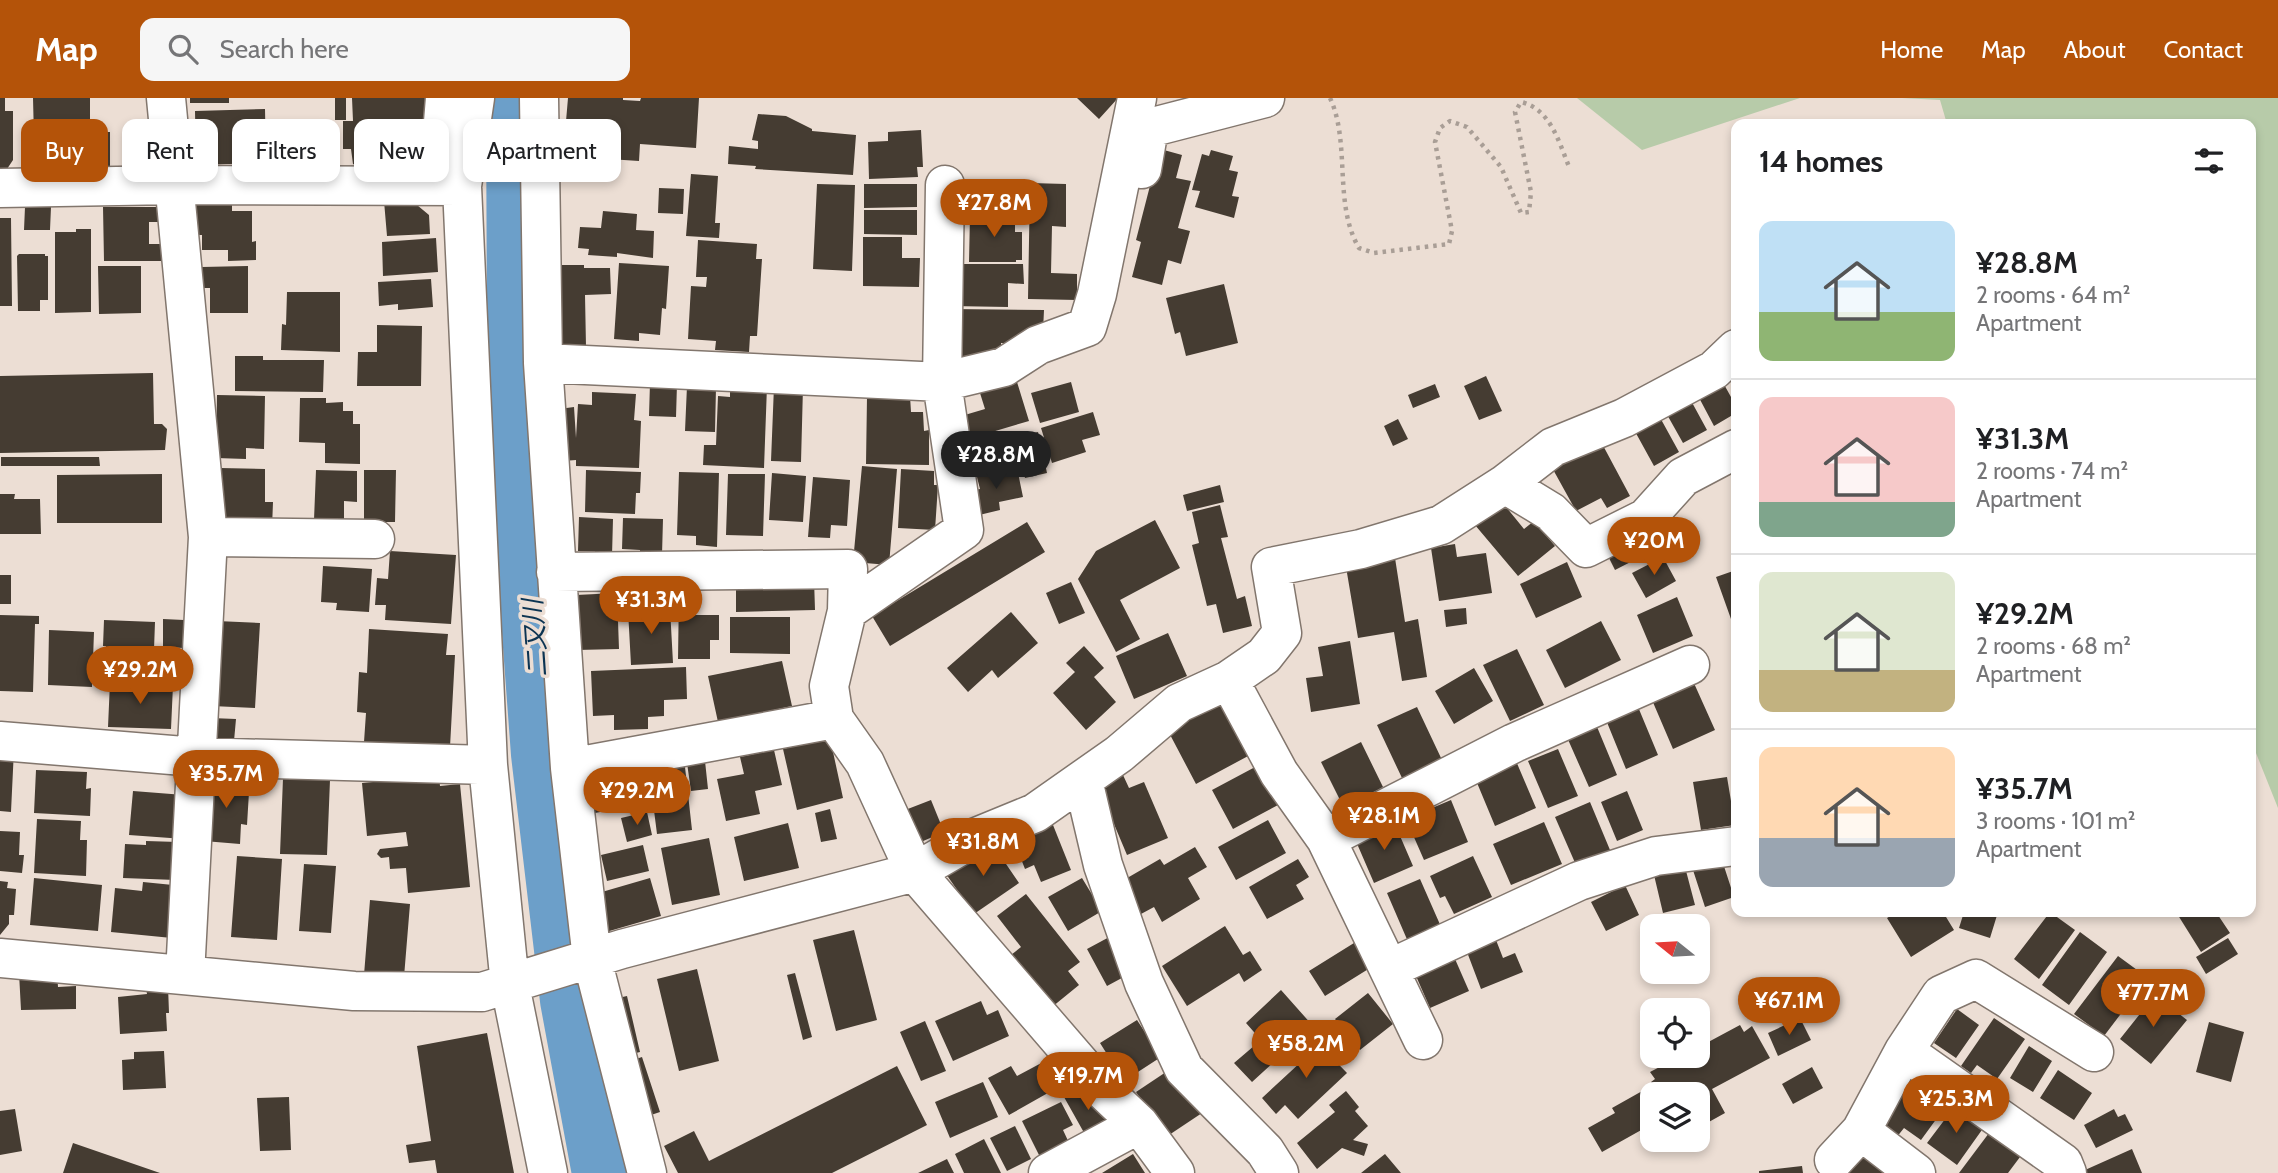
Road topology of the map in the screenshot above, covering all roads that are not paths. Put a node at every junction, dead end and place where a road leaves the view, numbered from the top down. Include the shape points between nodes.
1 (166, 98) edge
2 (445, 98) edge
3 (475, 98) edge
4 (539, 98) edge
5 (1137, 98) edge
6 (1265, 98) edge
7 (176, 185) junction
8 (945, 185) dead end
9 (462, 186) junction
10 (0, 188) edge
11 (1087, 327) junction
12 (1731, 354) edge
13 (542, 363) junction
14 (942, 382) junction
15 (1731, 452) edge
16 (1505, 484) junction
17 (208, 537) junction
18 (375, 539) dead end
19 (556, 572) junction
20 (847, 611) junction
21 (1690, 665) dead end
22 (1230, 680) junction
23 (834, 719) junction
24 (0, 741) edge
25 (196, 757) junction
26 (488, 765) junction
27 (570, 768) junction
28 (1083, 780) junction
29 (1326, 839) junction
30 (1731, 847) edge
31 (915, 872) junction
32 (0, 958) edge
33 (583, 962) junction
34 (1389, 969) junction
35 (185, 975) junction
36 (518, 982) junction
37 (1423, 1040) dead end
38 (1904, 1051) junction
39 (2094, 1052) dead end
40 (1139, 1124) junction
41 (1861, 1131) junction
42 (1833, 1160) dead end
43 (548, 1173) edge
44 (648, 1173) edge
45 (1048, 1173) edge
46 (1175, 1173) edge
47 (1279, 1173) edge
48 (1916, 1173) edge
49 (2067, 1173) edge

1 - 7 street
2 - 9 street via 442,134
3 - 9 street
4 - 13 street
5 - 11 street
6 - 11 street via 1149,128 1116,317
7 - 9 street
7 - 10 street
7 - 17 street
8 - 14 street
9 - 26 street
11 - 14 street via 1038,345 1004,367
12 - 16 street via 1714,370 1624,418 1553,447
13 - 14 street
13 - 19 street
14 - 20 street via 964,530
15 - 16 street via 1683,477 1646,518 1586,548 1551,512
16 - 22 street via 1441,525 1361,549 1271,567 1282,632 1264,656
17 - 18 street
17 - 25 street
19 - 20 street via 848,569
19 - 27 street
20 - 23 street via 830,686
21 - 29 street via 1514,743
22 - 28 street via 1179,703
22 - 29 street via 1279,773
23 - 27 street
23 - 31 street via 865,763
24 - 25 street
25 - 26 street
25 - 35 street
26 - 36 street
27 - 33 street
28 - 31 street via 1035,813 974,838
28 - 47 street via 1103,865 1144,983 1184,1069 1265,1151
29 - 34 street
30 - 34 street via 1656,856 1579,881
31 - 33 street
31 - 40 street via 1103,1090
32 - 35 street
33 - 36 street
33 - 44 street
34 - 37 street
35 - 36 street via 355,991 482,992
36 - 43 street
38 - 39 street via 1941,995 1976,979
38 - 41 street
38 - 49 street via 2063,1163
40 - 45 street
40 - 46 street
41 - 42 street
41 - 48 street

